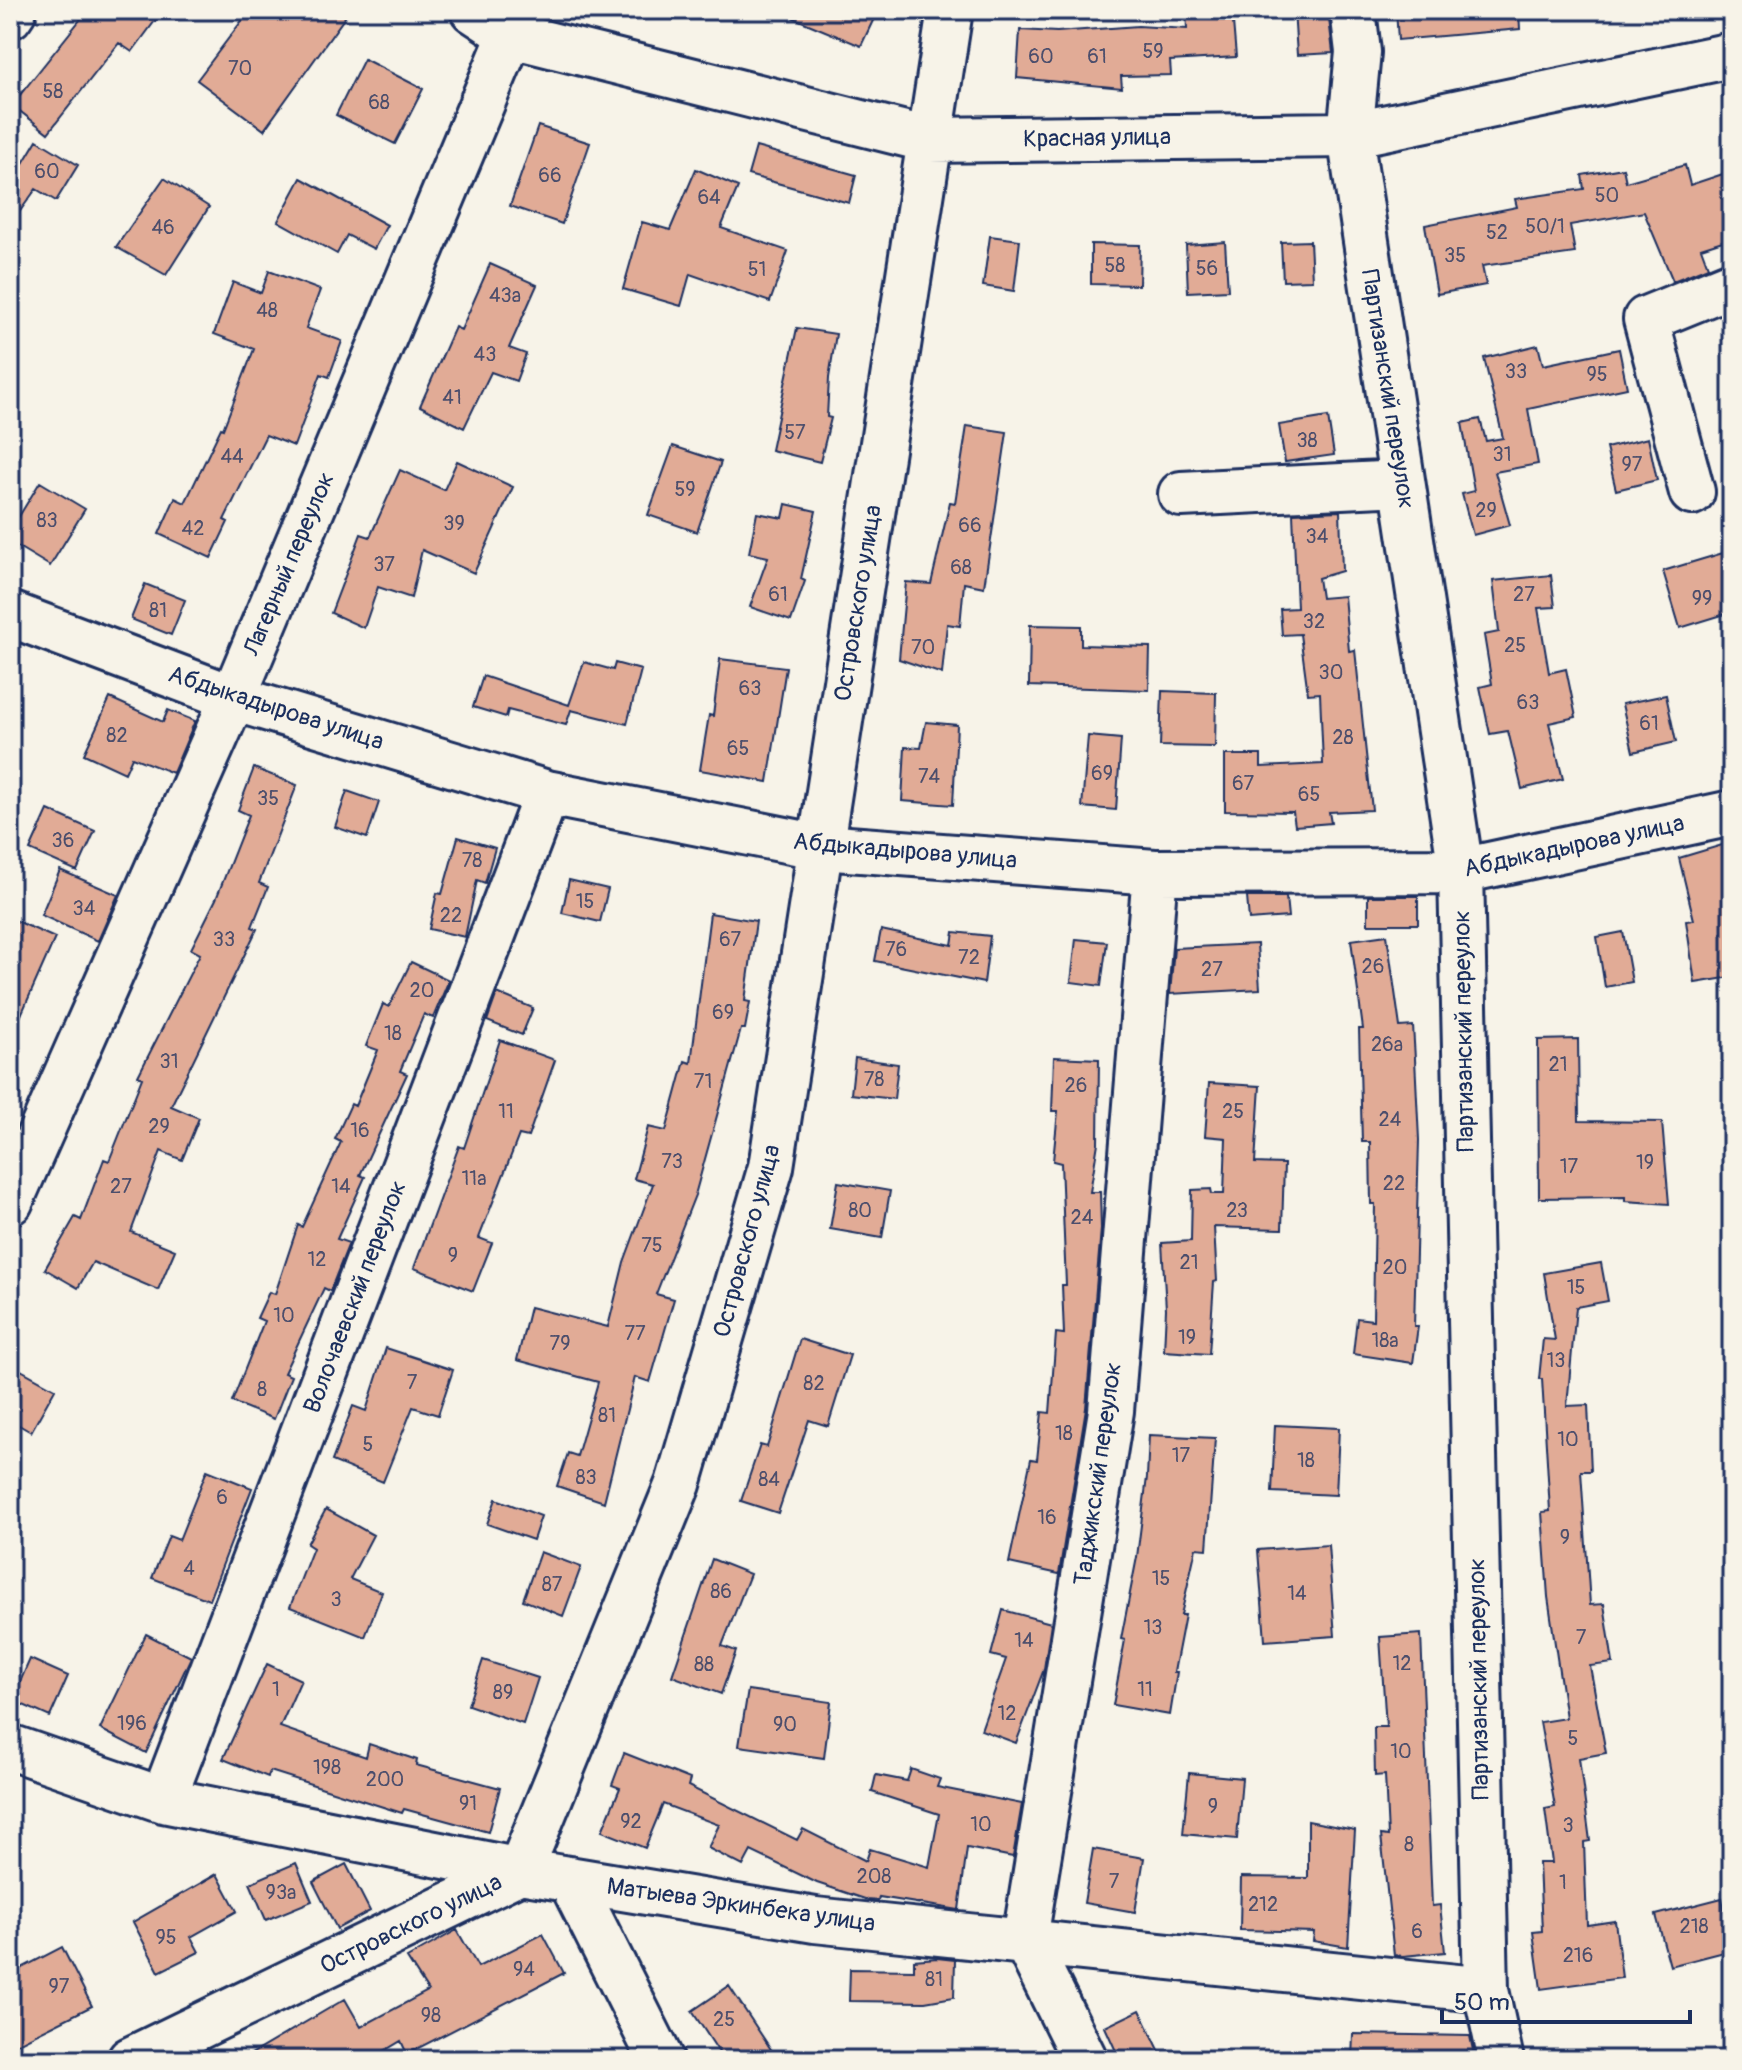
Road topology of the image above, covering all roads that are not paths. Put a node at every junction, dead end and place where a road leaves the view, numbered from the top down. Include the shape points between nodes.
1 (14, 10) edge
2 (473, 10) edge
3 (950, 10) edge
4 (1353, 10) edge
5 (10, 16) edge
6 (516, 22) edge
7 (1732, 55) edge
8 (1350, 135) junction
9 (929, 140) junction
10 (1732, 284) edge
11 (1402, 483) junction
12 (1692, 492) dead end
13 (1181, 494) dead end
14 (10, 614) edge
15 (233, 698) junction
16 (547, 793) junction
17 (1732, 813) edge
18 (821, 847) junction
19 (1461, 871) junction
20 (1155, 872) junction
21 (10, 1202) edge
22 (10, 1747) edge
23 (163, 1800) junction
24 (520, 1871) junction
25 (570, 1879) junction
26 (1025, 1939) junction
27 (1486, 1990) junction
28 (130, 2060) edge
29 (661, 2060) edge
30 (1085, 2060) edge
31 (1501, 2060) edge

1 - 5 street
2 - 6 street, Красная улица
3 - 9 street, Островского улица
4 - 8 street, Партизанский переулок via 1358,52
6 - 9 street, Красная улица
6 - 15 street, Лагерный переулок
7 - 8 street, Красная улица
8 - 9 street, Красная улица
8 - 11 street, Партизанский переулок
9 - 18 street, Островского улица
10 - 12 street via 1646,319
11 - 13 street
11 - 19 street, Партизанский переулок
14 - 15 street, Абдыкадырова улица
15 - 16 street, Абдыкадырова улица
15 - 21 street, Лагерный переулок
16 - 18 street, Абдыкадырова улица
16 - 23 street, Волочаевский переулок
17 - 19 street, Абдыкадырова улица
18 - 20 street, Абдыкадырова улица
18 - 24 street, Островского улица via 771,1167 687,1454
19 - 20 street, Абдыкадырова улица
19 - 27 street, Партизанский переулок
20 - 26 street, Таджикский переулок via 1111,1411
22 - 23 street, Матыева Эркинбека улица
23 - 24 street, Матыева Эркинбека улица
24 - 25 street, Матыева Эркинбека улица
24 - 28 street, Островского улица
25 - 26 street, Матыева Эркинбека улица via 815,1920
25 - 29 street
26 - 27 street, Матыева Эркинбека улица
26 - 30 street
27 - 31 street, Партизанский переулок

